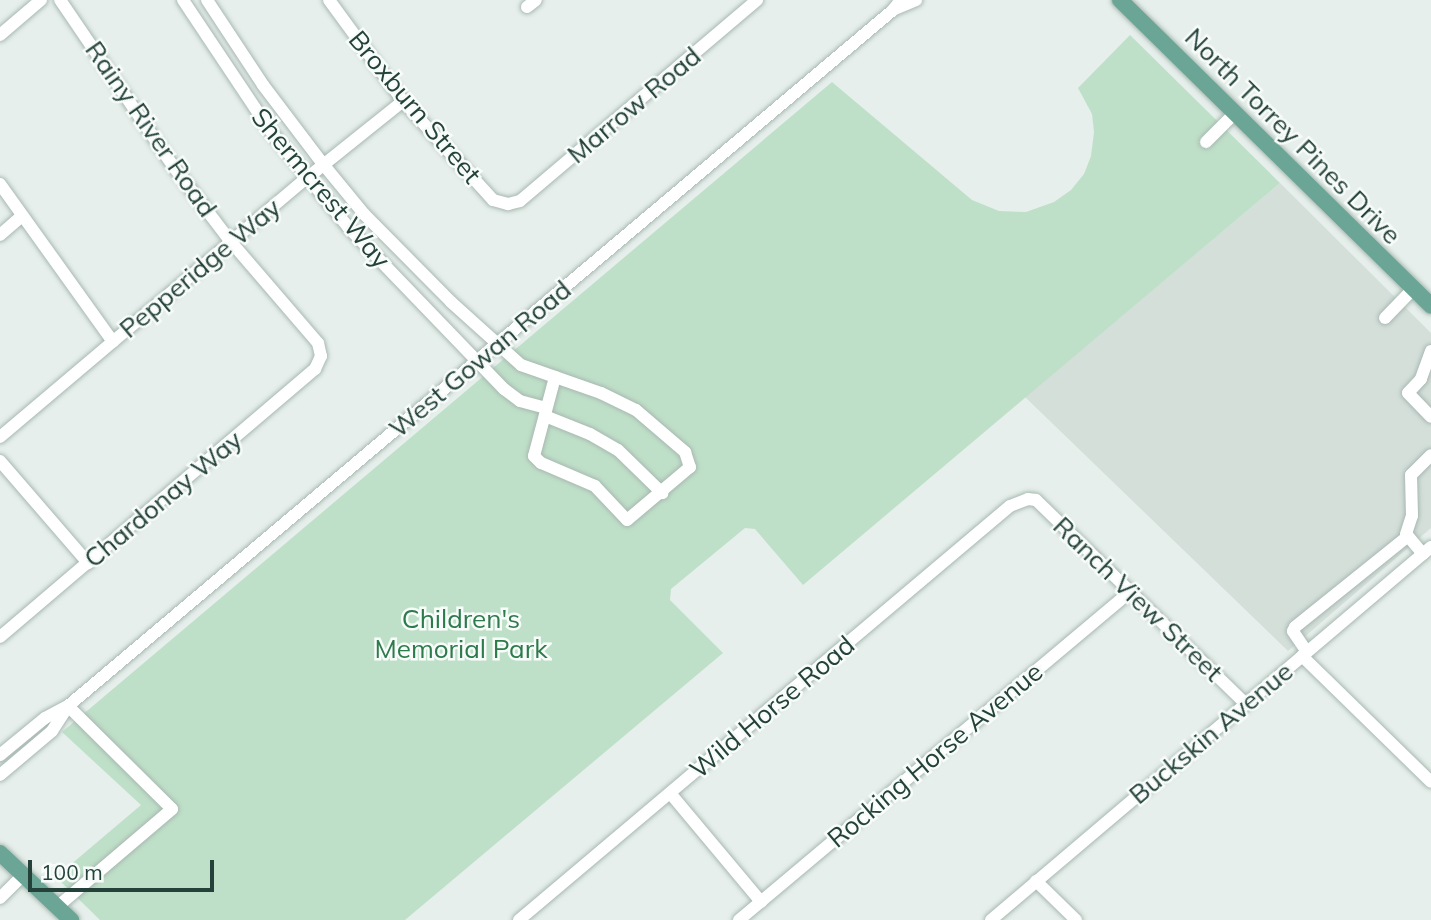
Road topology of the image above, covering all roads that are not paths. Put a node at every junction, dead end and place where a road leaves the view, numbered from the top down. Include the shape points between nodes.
1 (41, 0) edge
2 (60, 0) edge
3 (183, 0) edge
4 (208, 0) edge
5 (329, 0) edge
6 (757, 0) edge
7 (901, 0) edge
8 (916, 0) edge
9 (1120, 0) edge
10 (892, 11) junction
11 (0, 35) edge
12 (403, 101) junction
13 (1235, 113) junction
14 (1206, 142) dead end
15 (323, 164) junction
16 (307, 178) junction
17 (0, 184) edge
18 (508, 204) joint
19 (21, 217) junction
20 (0, 235) edge
21 (231, 242) junction
22 (1413, 289) junction
23 (1431, 306) edge
24 (1385, 318) dead end
25 (113, 342) junction
26 (498, 345) junction
27 (1431, 351) edge
28 (321, 356) joint
29 (478, 360) junction
30 (555, 377) junction
31 (545, 412) junction
32 (1431, 416) edge
33 (0, 437) edge
34 (1431, 455) edge
35 (0, 461) edge
36 (662, 493) junction
37 (1028, 499) joint
38 (1408, 536) junction
39 (1427, 551) edge
40 (88, 563) junction
41 (1131, 591) junction
42 (0, 637) edge
43 (1305, 654) junction
44 (1245, 702) junction
45 (68, 706) junction
46 (0, 755) edge
47 (0, 775) edge
48 (1431, 782) edge
49 (670, 793) junction
50 (0, 853) edge
51 (23, 875) junction
52 (1036, 881) junction
53 (0, 898) edge
54 (761, 902) junction
55 (57, 907) junction
56 (71, 920) edge
57 (519, 920) edge
58 (739, 920) edge
59 (991, 920) edge
60 (1076, 920) edge

1 - 11 street
2 - 21 street, Rainy River Road via 173,166
3 - 16 street, Shermcrest Way
4 - 15 street, Shermcrest Way
5 - 12 street, Broxburn Street
6 - 18 street, Marrow Road via 520,201
7 - 10 street, West Gowan Road
8 - 10 street, West Gowan Road
9 - 13 main road, North Torrey Pines Drive
10 - 26 street, West Gowan Road
12 - 15 street, Pepperidge Way
12 - 18 street, Broxburn Street via 493,200
13 - 14 street
13 - 22 main road, North Torrey Pines Drive
15 - 16 street, Pepperidge Way
15 - 26 street, Shermcrest Way via 414,266
16 - 21 street, Pepperidge Way
16 - 29 street, Shermcrest Way via 348,227
17 - 19 street
19 - 20 street
19 - 25 street
21 - 25 street, Pepperidge Way
21 - 28 street, Rainy River Road via 318,343
22 - 23 main road, North Torrey Pines Drive
22 - 24 street
25 - 33 street, Pepperidge Way
26 - 29 street, West Gowan Road
26 - 30 street, Shermcrest Way via 521,365
27 - 32 street via 1421,379 1408,393
28 - 40 street, Chardonay Way via 315,369
29 - 31 street, Shermcrest Way via 513,397
29 - 45 street, West Gowan Road
30 - 31 street
30 - 36 street, Shermcrest Way via 636,410 685,452 690,467
31 - 36 street, Shermcrest Way via 618,450
31 - 36 street via 534,456 541,463 595,486 627,520
34 - 38 street via 1411,475
35 - 40 street
37 - 41 street, Ranch View Street via 1036,500
37 - 49 street, Wild Horse Road via 1010,506
38 - 39 street
38 - 43 street via 1295,627
39 - 43 street, Buckskin Avenue
40 - 42 street, Chardonay Way
41 - 44 street, Ranch View Street
41 - 54 street, Rocking Horse Avenue
43 - 44 street, Buckskin Avenue
43 - 48 street
44 - 52 street, Buckskin Avenue
45 - 46 street, West Gowan Road via 44,718
45 - 47 street, West Gowan Road via 52,731
45 - 55 street via 172,809
49 - 54 street
49 - 57 street, Wild Horse Road
50 - 51 main road
51 - 53 street
51 - 55 main road
52 - 59 street, Buckskin Avenue
52 - 60 street
54 - 58 street, Rocking Horse Avenue
55 - 56 main road

